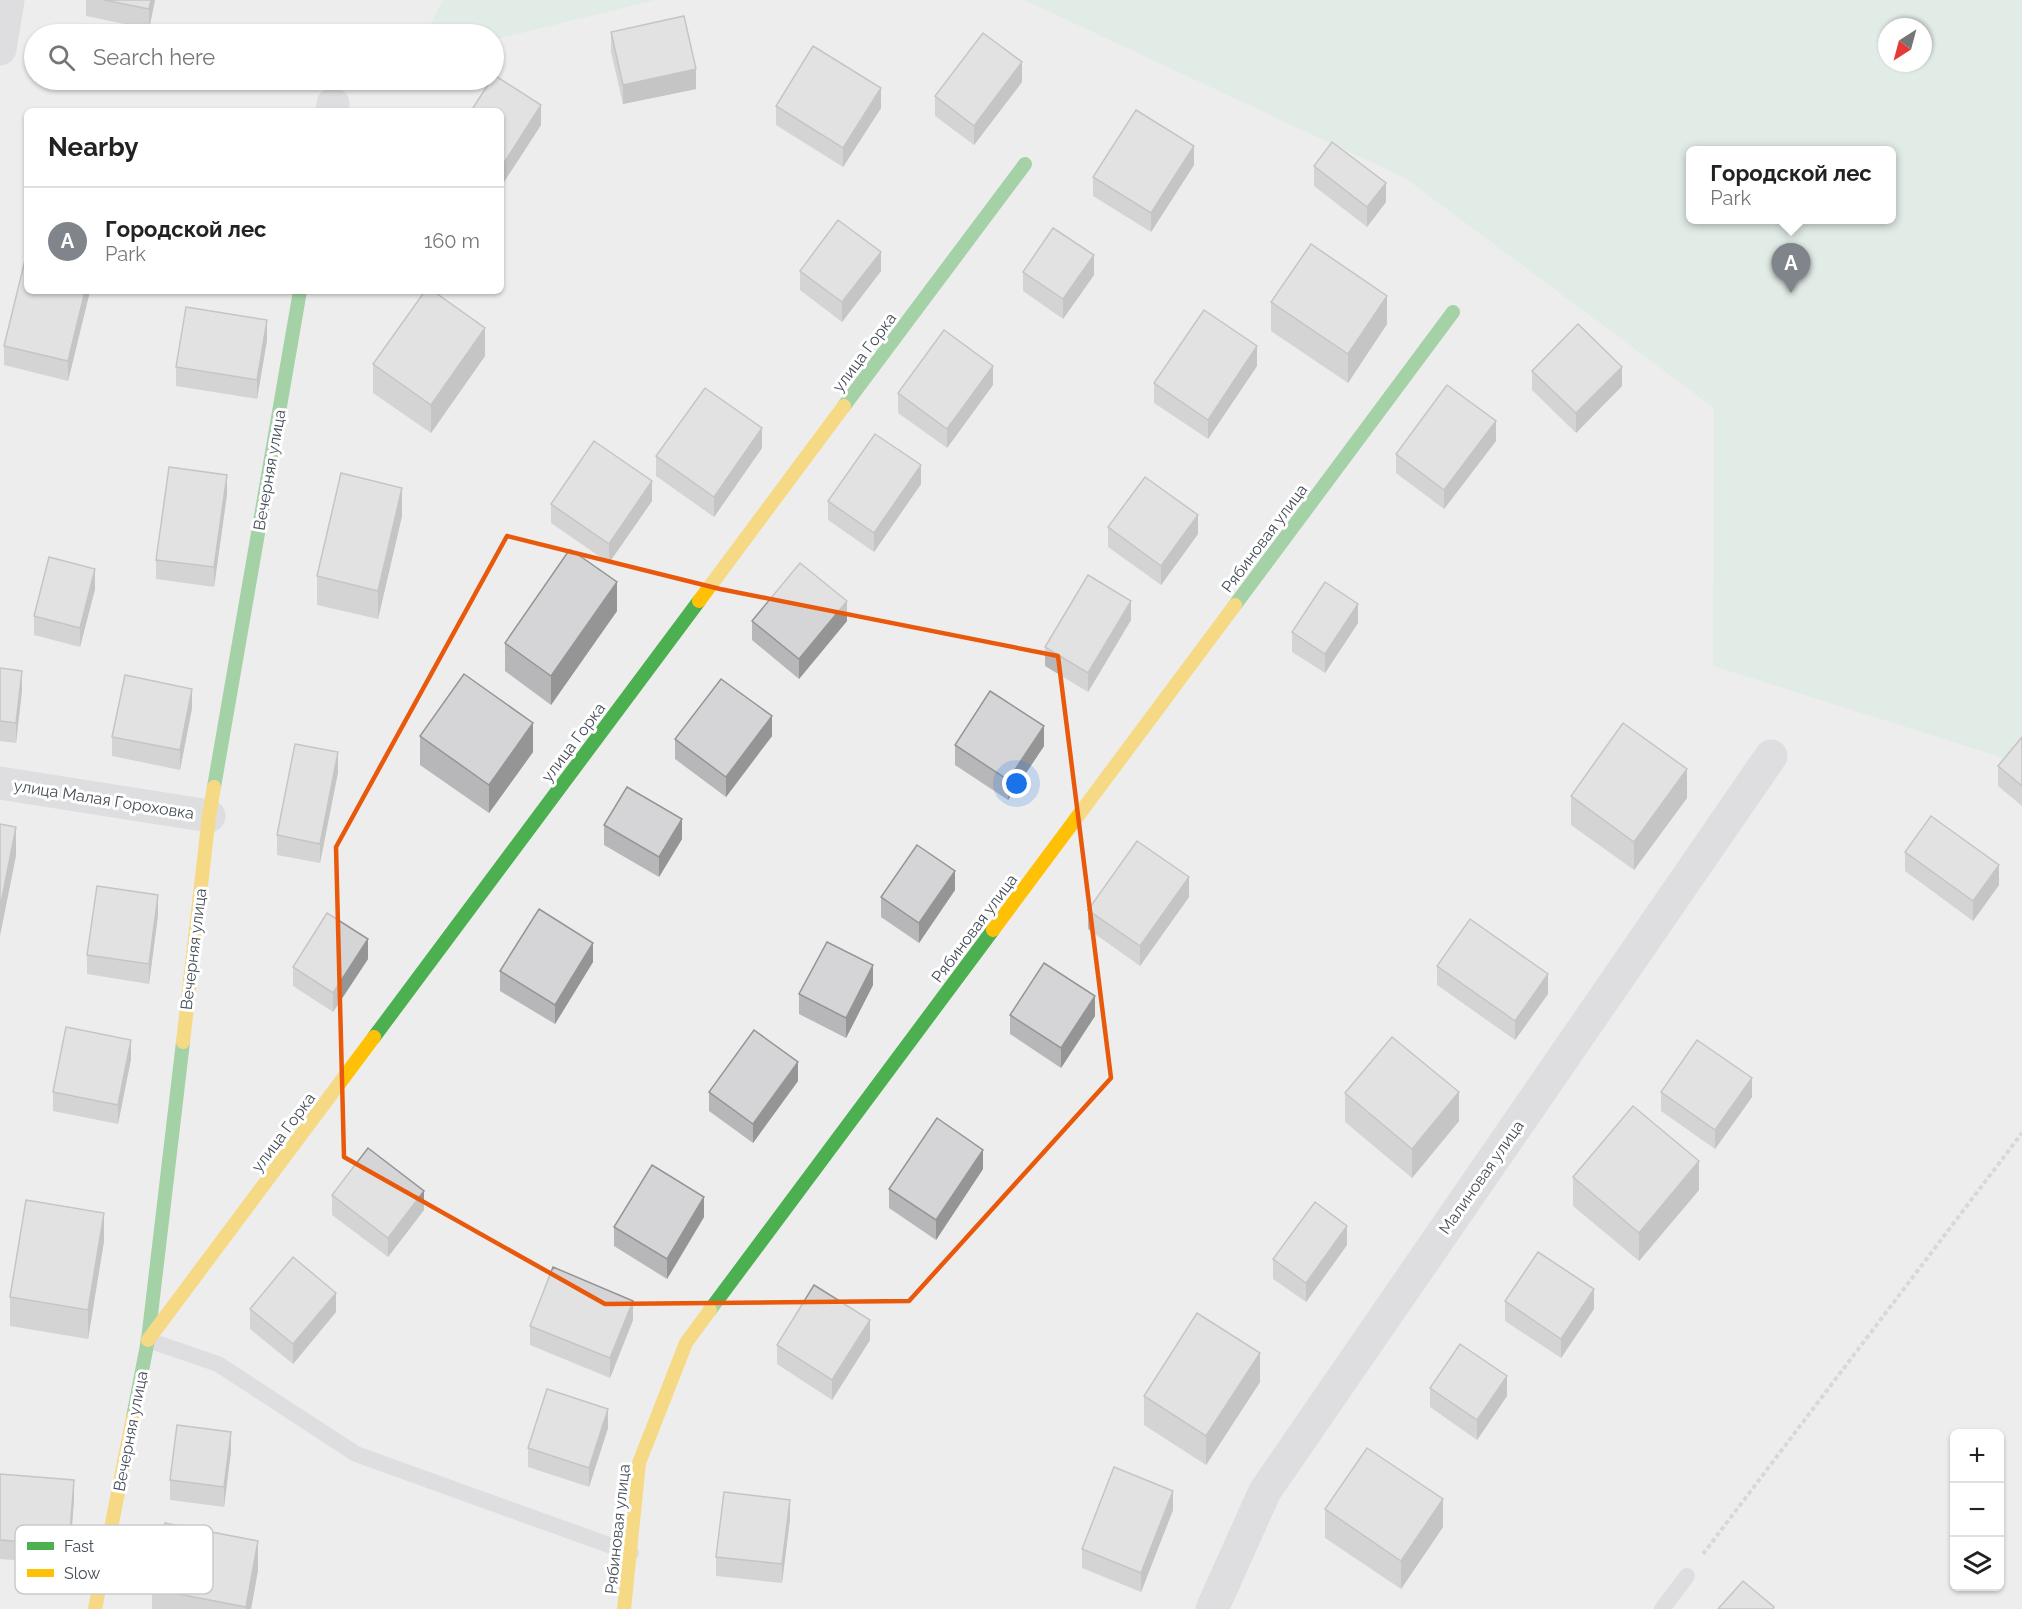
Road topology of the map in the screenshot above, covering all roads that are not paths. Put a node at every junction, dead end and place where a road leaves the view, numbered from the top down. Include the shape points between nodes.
1 (8, 0) edge
2 (0, 49) edge
3 (1025, 164) dead end
4 (299, 294) edge
5 (1453, 312) dead end
6 (1771, 756) dead end
7 (0, 783) edge
8 (209, 816) junction
9 (148, 1340) junction
10 (112, 1525) edge
11 (631, 1553) junction
12 (1687, 1576) road end
13 (98, 1594) edge
14 (95, 1609) edge
15 (624, 1609) edge
16 (1212, 1609) edge
17 (1662, 1609) edge

1 - 2 street
3 - 9 street, улица Горка
4 - 8 street, Вечерняя улица
5 - 11 street, Рябиновая улица via 686,1343 639,1463
6 - 16 street, Малиновая улица via 1265,1491
7 - 8 street, улица Малая Гороховка
8 - 9 street, Вечерняя улица
9 - 10 street, Вечерняя улица
9 - 11 lane via 218,1364 356,1454
11 - 15 street, Рябиновая улица
12 - 17 lane
13 - 14 street, Вечерняя улица

